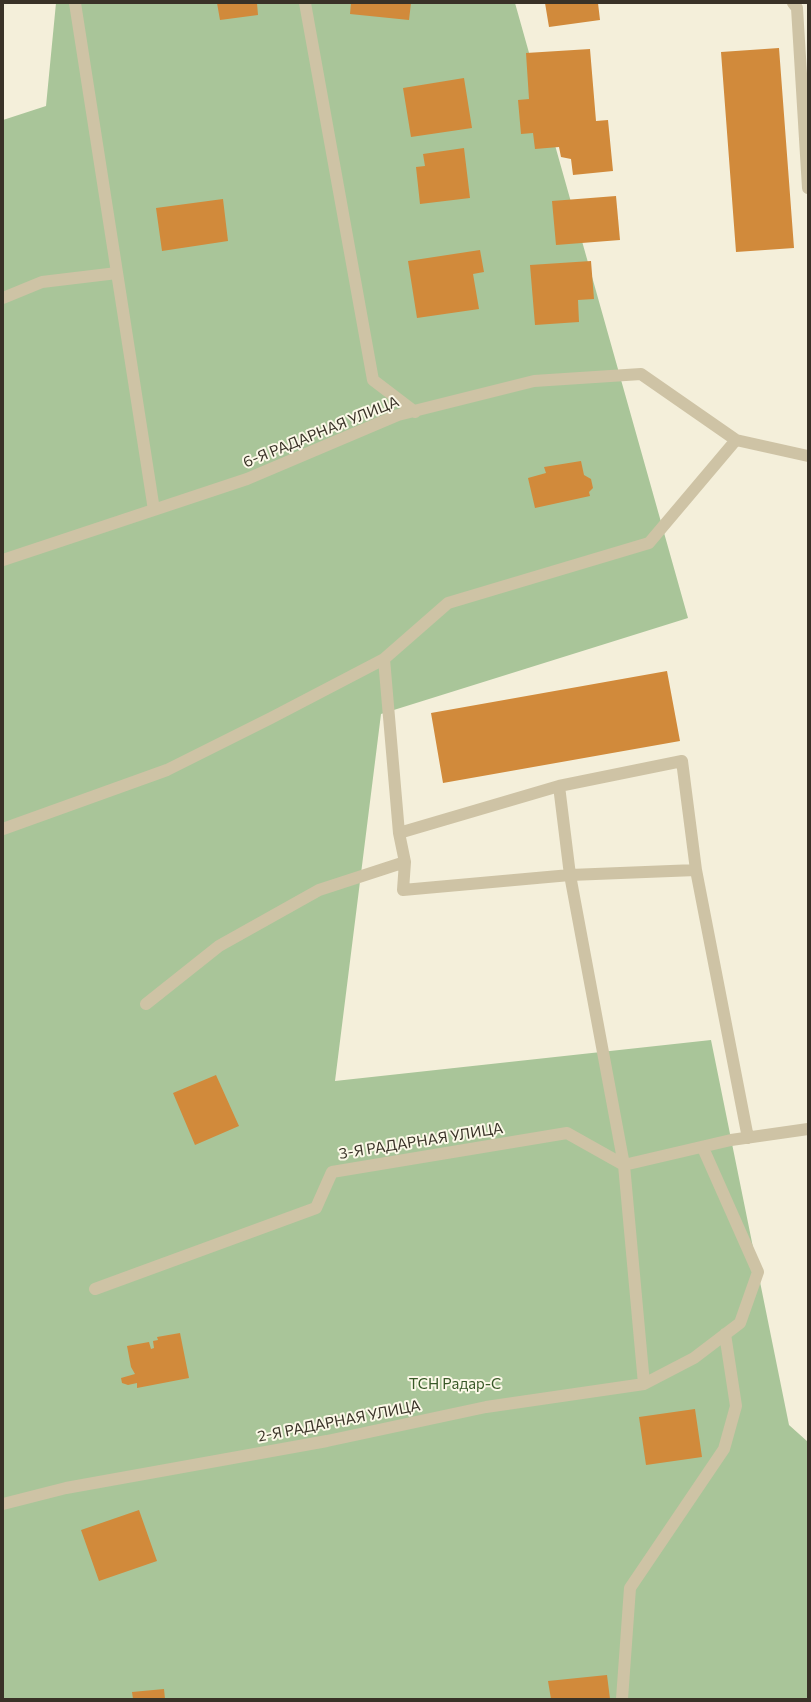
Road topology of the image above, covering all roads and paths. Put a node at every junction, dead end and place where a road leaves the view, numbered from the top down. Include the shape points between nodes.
1 (75, 3) edge
2 (305, 3) edge
3 (793, 3) edge
4 (808, 188) edge
5 (117, 273) junction
6 (3, 298) edge
7 (415, 412) junction
8 (736, 440) junction
9 (808, 456) edge
10 (154, 510) junction
11 (3, 560) edge
12 (384, 659) junction
13 (559, 786) junction
14 (3, 829) edge
15 (398, 833) junction
16 (405, 862) junction
17 (696, 870) junction
18 (570, 875) junction
19 (146, 1004) dead end
20 (808, 1129) edge
21 (748, 1138) junction
22 (703, 1148) junction
23 (624, 1165) junction
24 (95, 1288) dead end
25 (725, 1334) junction
26 (644, 1384) junction
27 (3, 1504) edge
28 (622, 1699) edge

1 - 5 street
2 - 7 street via 373,380
3 - 4 street via 797,8
5 - 6 street via 42,282
5 - 10 street
7 - 8 street, 6-Я РАДАРНАЯ УЛИЦА via 534,381 641,374
7 - 10 street, 6-Я РАДАРНАЯ УЛИЦА via 398,415 247,479
8 - 9 street
8 - 12 street via 648,543 448,603
10 - 11 street, 6-Я РАДАРНАЯ УЛИЦА
12 - 14 street via 166,770
12 - 15 street
13 - 15 street
13 - 17 street via 682,761
13 - 18 street
15 - 16 street
16 - 18 street via 403,890
16 - 19 street via 320,890 219,946
17 - 18 street
17 - 21 street
18 - 23 street
20 - 21 street
21 - 22 street
22 - 23 street
22 - 25 street, 2-Я РАДАРНАЯ УЛИЦА via 758,1272 740,1323
23 - 24 street, 3-Я РАДАРНАЯ УЛИЦА via 567,1133 332,1172 316,1208
23 - 26 street
25 - 26 street, 2-Я РАДАРНАЯ УЛИЦА via 694,1358
25 - 28 street via 736,1406 724,1449 630,1588
26 - 27 street, 2-Я РАДАРНАЯ УЛИЦА via 486,1407 328,1441 66,1488

